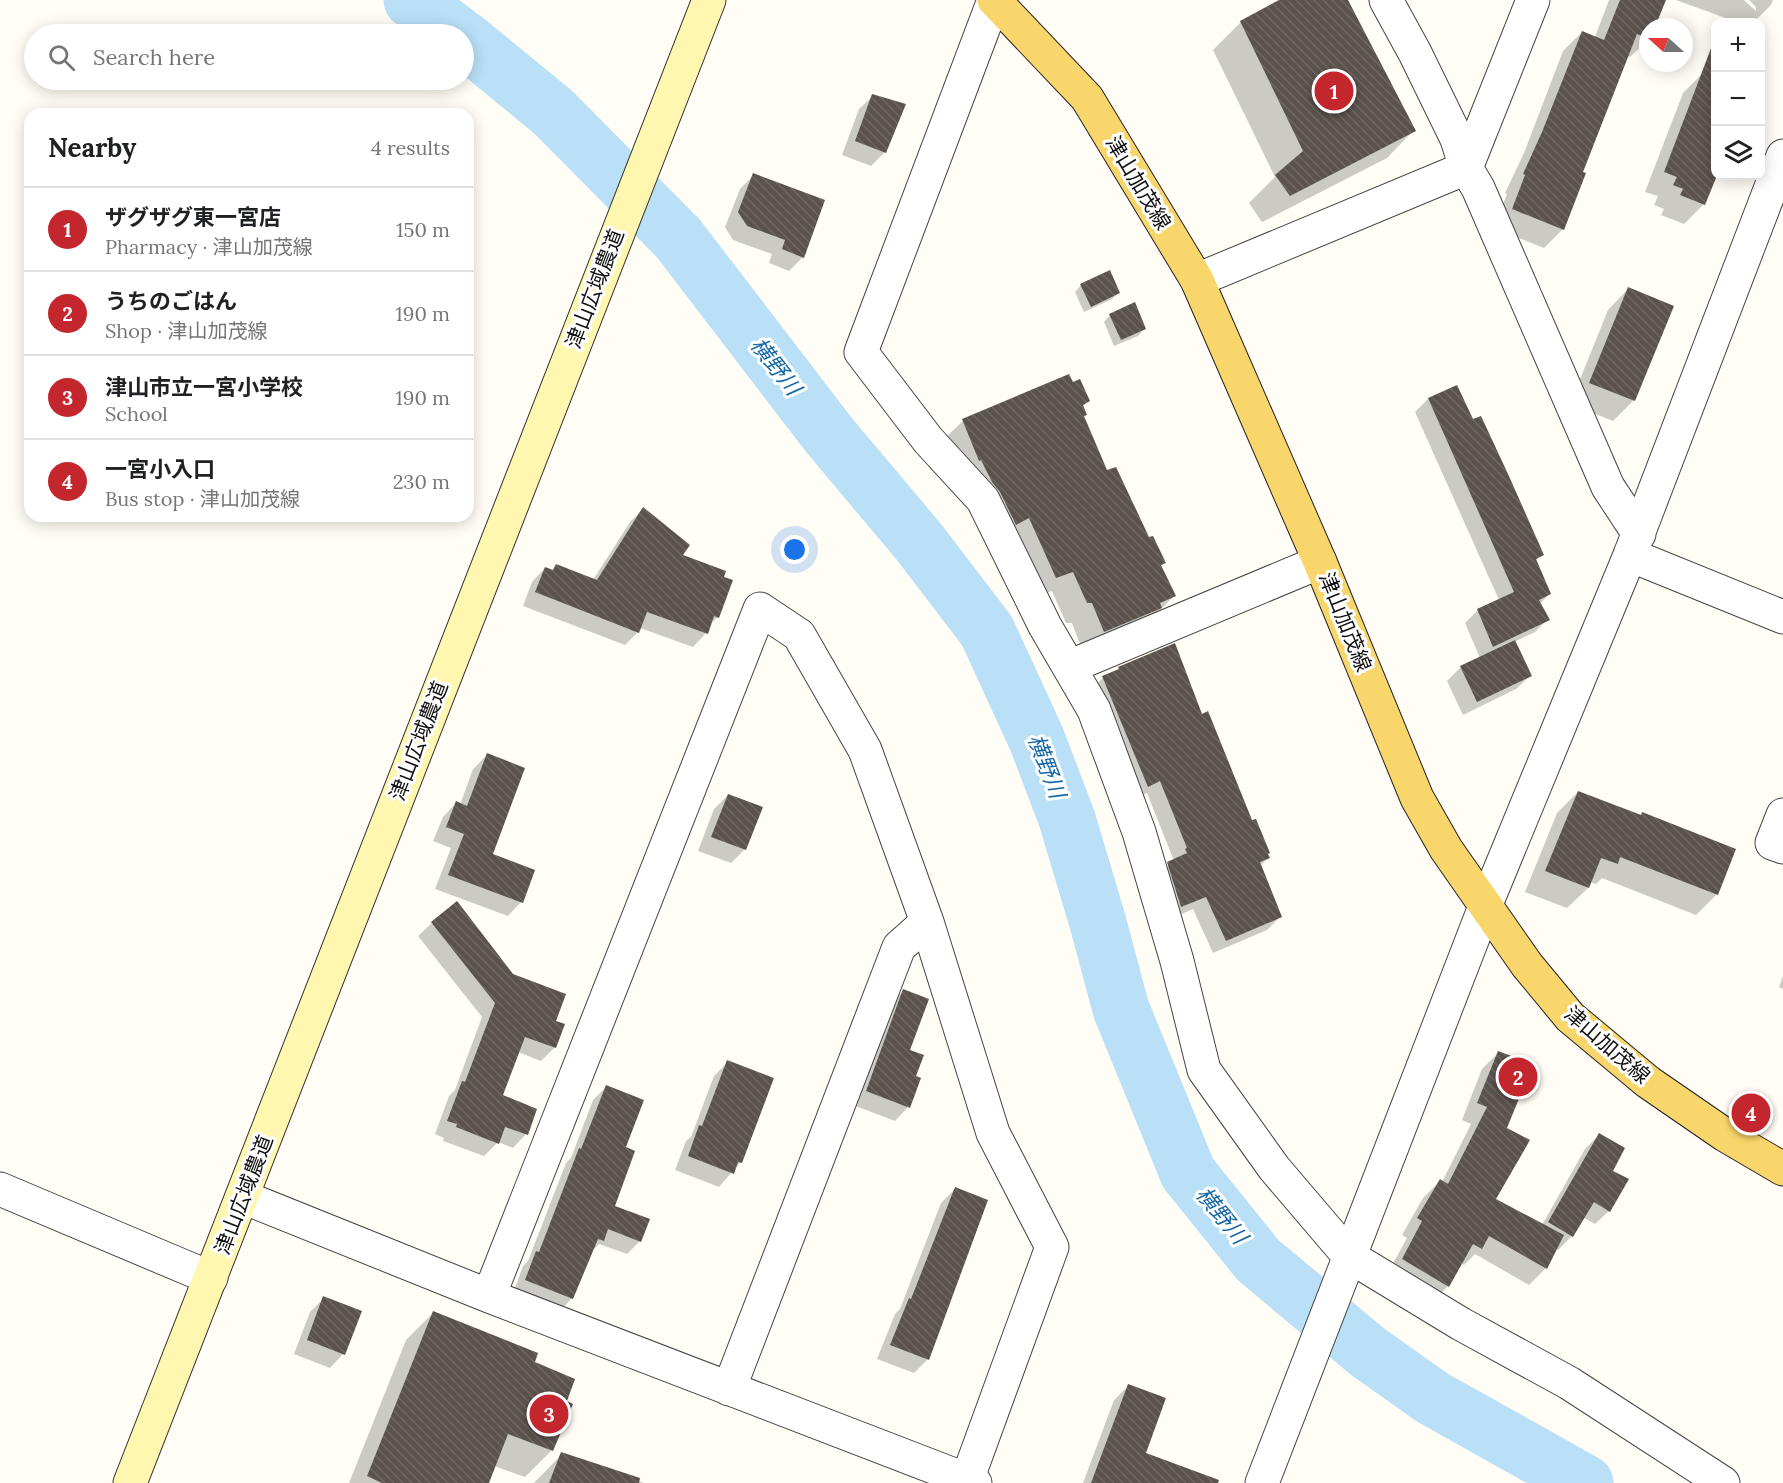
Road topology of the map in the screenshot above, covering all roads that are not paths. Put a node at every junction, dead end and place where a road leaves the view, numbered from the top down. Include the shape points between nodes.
1 (709, 0) edge
2 (994, 0) edge
3 (1386, 0) edge
4 (1533, 0) edge
5 (1783, 156) edge
6 (1466, 168) junction
7 (1197, 280) junction
8 (1634, 544) junction
9 (1320, 562) junction
10 (1783, 616) edge
11 (1070, 667) junction
12 (1783, 815) edge
13 (1783, 847) edge
14 (1486, 904) junction
15 (927, 922) junction
16 (1783, 1169) edge
17 (0, 1189) edge
18 (243, 1197) junction
19 (1349, 1257) junction
20 (211, 1278) junction
21 (489, 1296) junction
22 (729, 1389) junction
23 (971, 1481) edge
24 (130, 1483) edge
25 (1262, 1483) edge
26 (1723, 1483) edge

1 - 18 street, 津山広域農道
2 - 7 main road, 津山加茂線 via 1087,98
2 - 11 street via 861,352 928,440 983,500 1045,626
3 - 6 street via 1457,139
4 - 6 street
5 - 8 street
6 - 7 street
6 - 8 street
7 - 9 main road, 津山加茂線
8 - 10 street
8 - 14 street
9 - 11 street
9 - 14 main road, 津山加茂線 via 1417,798 1446,849
11 - 19 street via 1095,710 1139,832 1204,1070 1274,1168
12 - 13 street via 1772,843
14 - 16 main road, 津山加茂線 via 1527,965 1570,1017 1648,1082
14 - 19 street
15 - 21 street via 865,750 799,635 760,609
15 - 22 street via 899,947
15 - 23 street via 993,1133 1052,1247
17 - 20 street
18 - 20 street, 津山広域農道
18 - 21 street
19 - 25 street
19 - 26 street via 1569,1383
20 - 24 street, 津山広域農道
21 - 22 street
22 - 23 street

